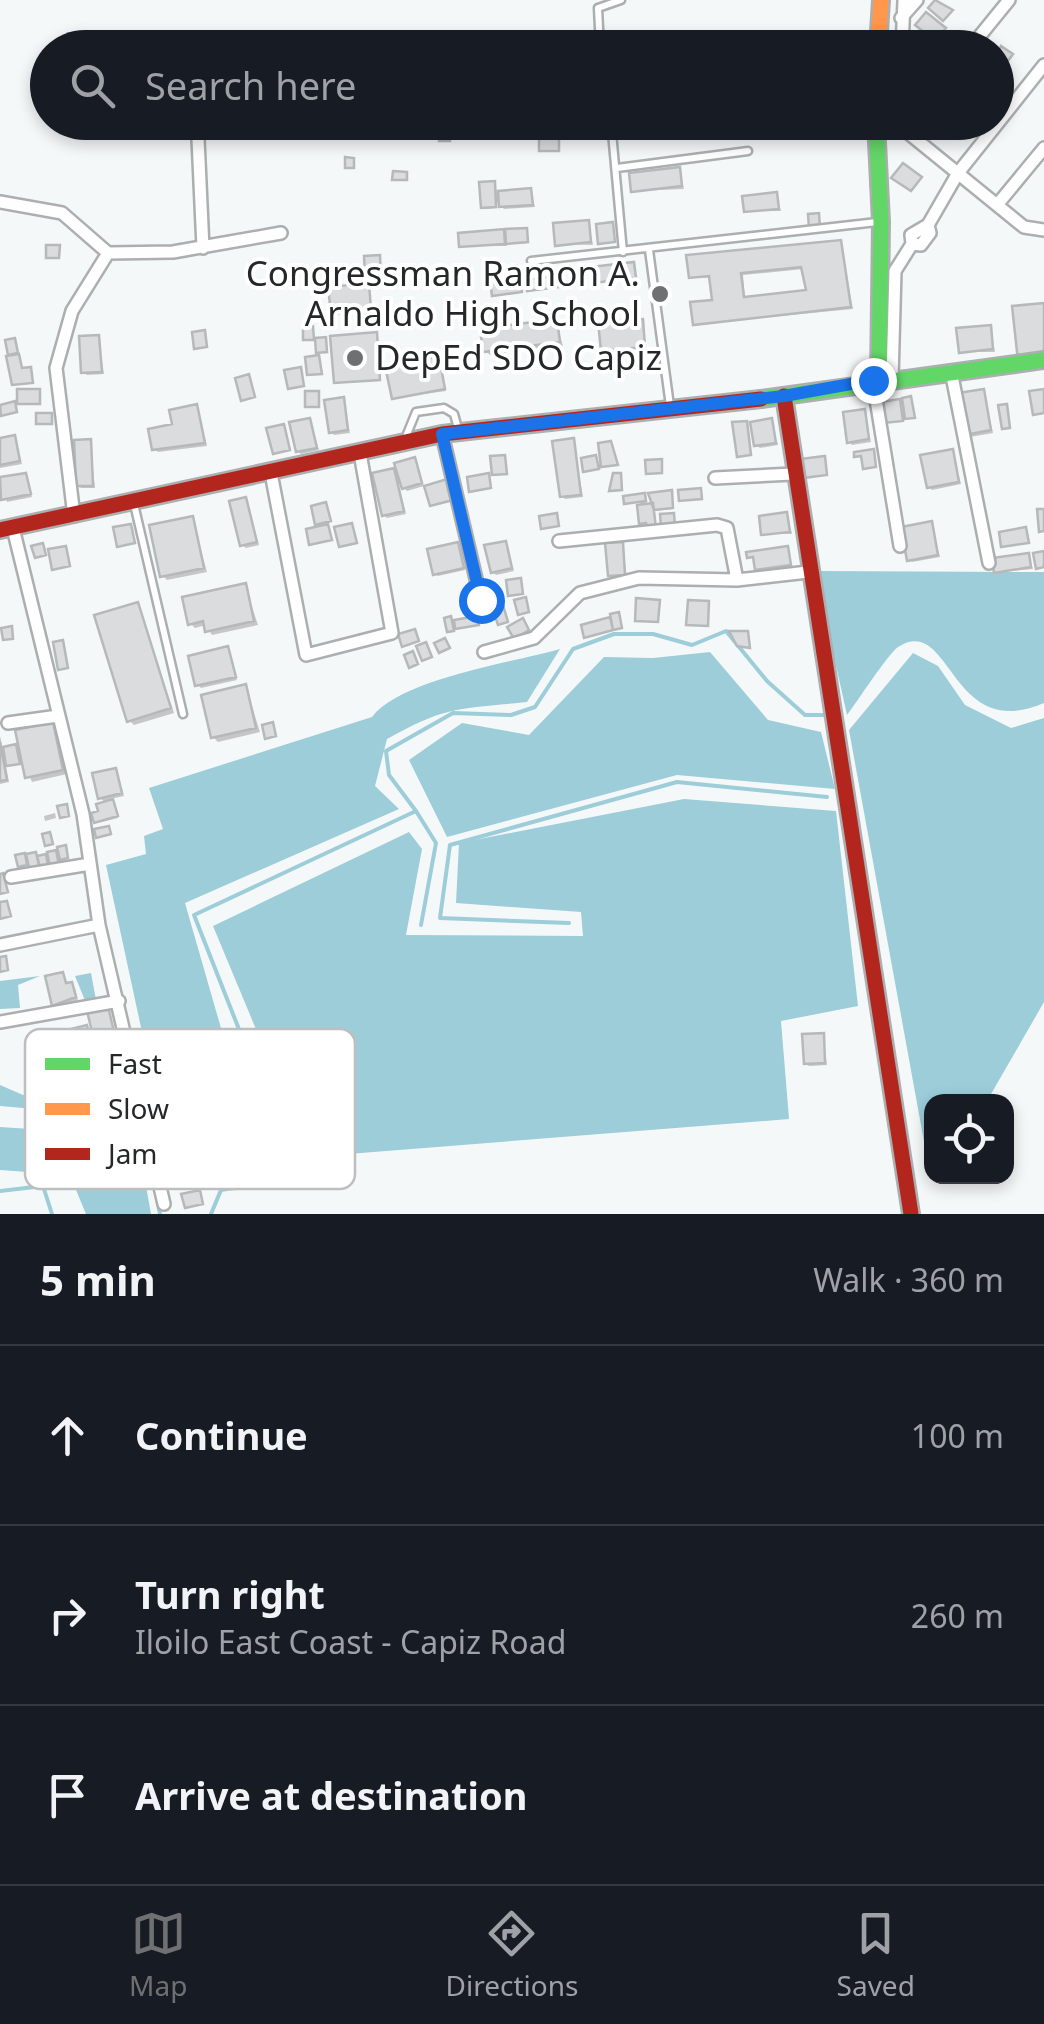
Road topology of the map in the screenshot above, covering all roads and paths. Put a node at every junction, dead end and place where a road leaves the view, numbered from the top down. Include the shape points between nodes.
1 (622, 0) edge
2 (881, 0) edge
3 (904, 0) edge
4 (917, 0) edge
5 (1009, 0) edge
6 (901, 18) junction
7 (599, 30) edge
8 (879, 30) edge
9 (901, 30) edge
10 (985, 30) edge
11 (1044, 65) edge
12 (1014, 103) edge
13 (198, 140) edge
14 (613, 140) edge
15 (877, 140) edge
16 (923, 140) edge
17 (984, 140) edge
18 (1044, 148) edge
19 (748, 152) dead end
20 (617, 168) junction
21 (958, 173) junction
22 (0, 202) edge
23 (997, 205) junction
24 (880, 222) junction
25 (1044, 230) edge
26 (281, 234) dead end
27 (203, 248) junction
28 (649, 250) junction
29 (623, 252) junction
30 (108, 253) junction
31 (531, 261) dead end
32 (1044, 360) edge
33 (950, 371) junction
34 (881, 379) junction
35 (784, 396) junction
36 (670, 407) junction
37 (451, 432) junction
38 (405, 440) junction
39 (360, 454) junction
40 (270, 473) junction
41 (793, 474) junction
42 (715, 478) dead end
43 (134, 503) junction
44 (74, 516) junction
45 (7, 529) edge
46 (558, 541) dead end
47 (900, 546) dead end
48 (988, 562) dead end
49 (808, 572) junction
50 (737, 580) junction
51 (481, 600) dead end
52 (484, 652) dead end
53 (183, 714) dead end
54 (58, 716) junction
55 (8, 724) dead end
56 (90, 864) junction
57 (11, 877) dead end
58 (99, 925) junction
59 (0, 945) edge
60 (119, 1000) junction
61 (0, 1022) edge
62 (125, 1029) edge
63 (161, 1189) edge
64 (164, 1204) dead end
65 (911, 1214) edge

1 - 7 lane via 598,8
2 - 8 main road
3 - 6 street
4 - 6 street
5 - 10 street
6 - 9 street
11 - 12 street
13 - 27 street
14 - 20 lane
15 - 24 main road
16 - 21 street
17 - 21 street
18 - 23 street
19 - 20 lane
20 - 29 lane
21 - 23 street
21 - 34 street via 930,232 921,245 912,244 895,272
22 - 30 street via 62,213
23 - 25 street via 1024,226
24 - 28 lane
24 - 34 main road
26 - 27 street
27 - 30 street
28 - 29 lane
28 - 36 lane
29 - 31 lane
30 - 44 street via 72,311 56,368
32 - 33 main road
33 - 34 main road
33 - 48 street
34 - 35 main road
34 - 47 street
35 - 36 main road
35 - 41 main road
36 - 37 main road
37 - 38 main road
37 - 38 lane via 454,414 430,408 416,412
37 - 51 street
38 - 39 main road
39 - 40 main road
39 - 40 street via 392,634 306,655
40 - 43 main road
41 - 42 street
41 - 49 main road
43 - 44 main road
43 - 53 lane
44 - 45 main road
45 - 54 street
46 - 50 street via 727,528
49 - 50 street
49 - 65 main road
50 - 52 street via 639,578 580,593 534,638
54 - 55 street
54 - 56 street
56 - 57 street
56 - 58 street
58 - 59 street
58 - 60 street
60 - 61 street
60 - 62 street
63 - 64 street

